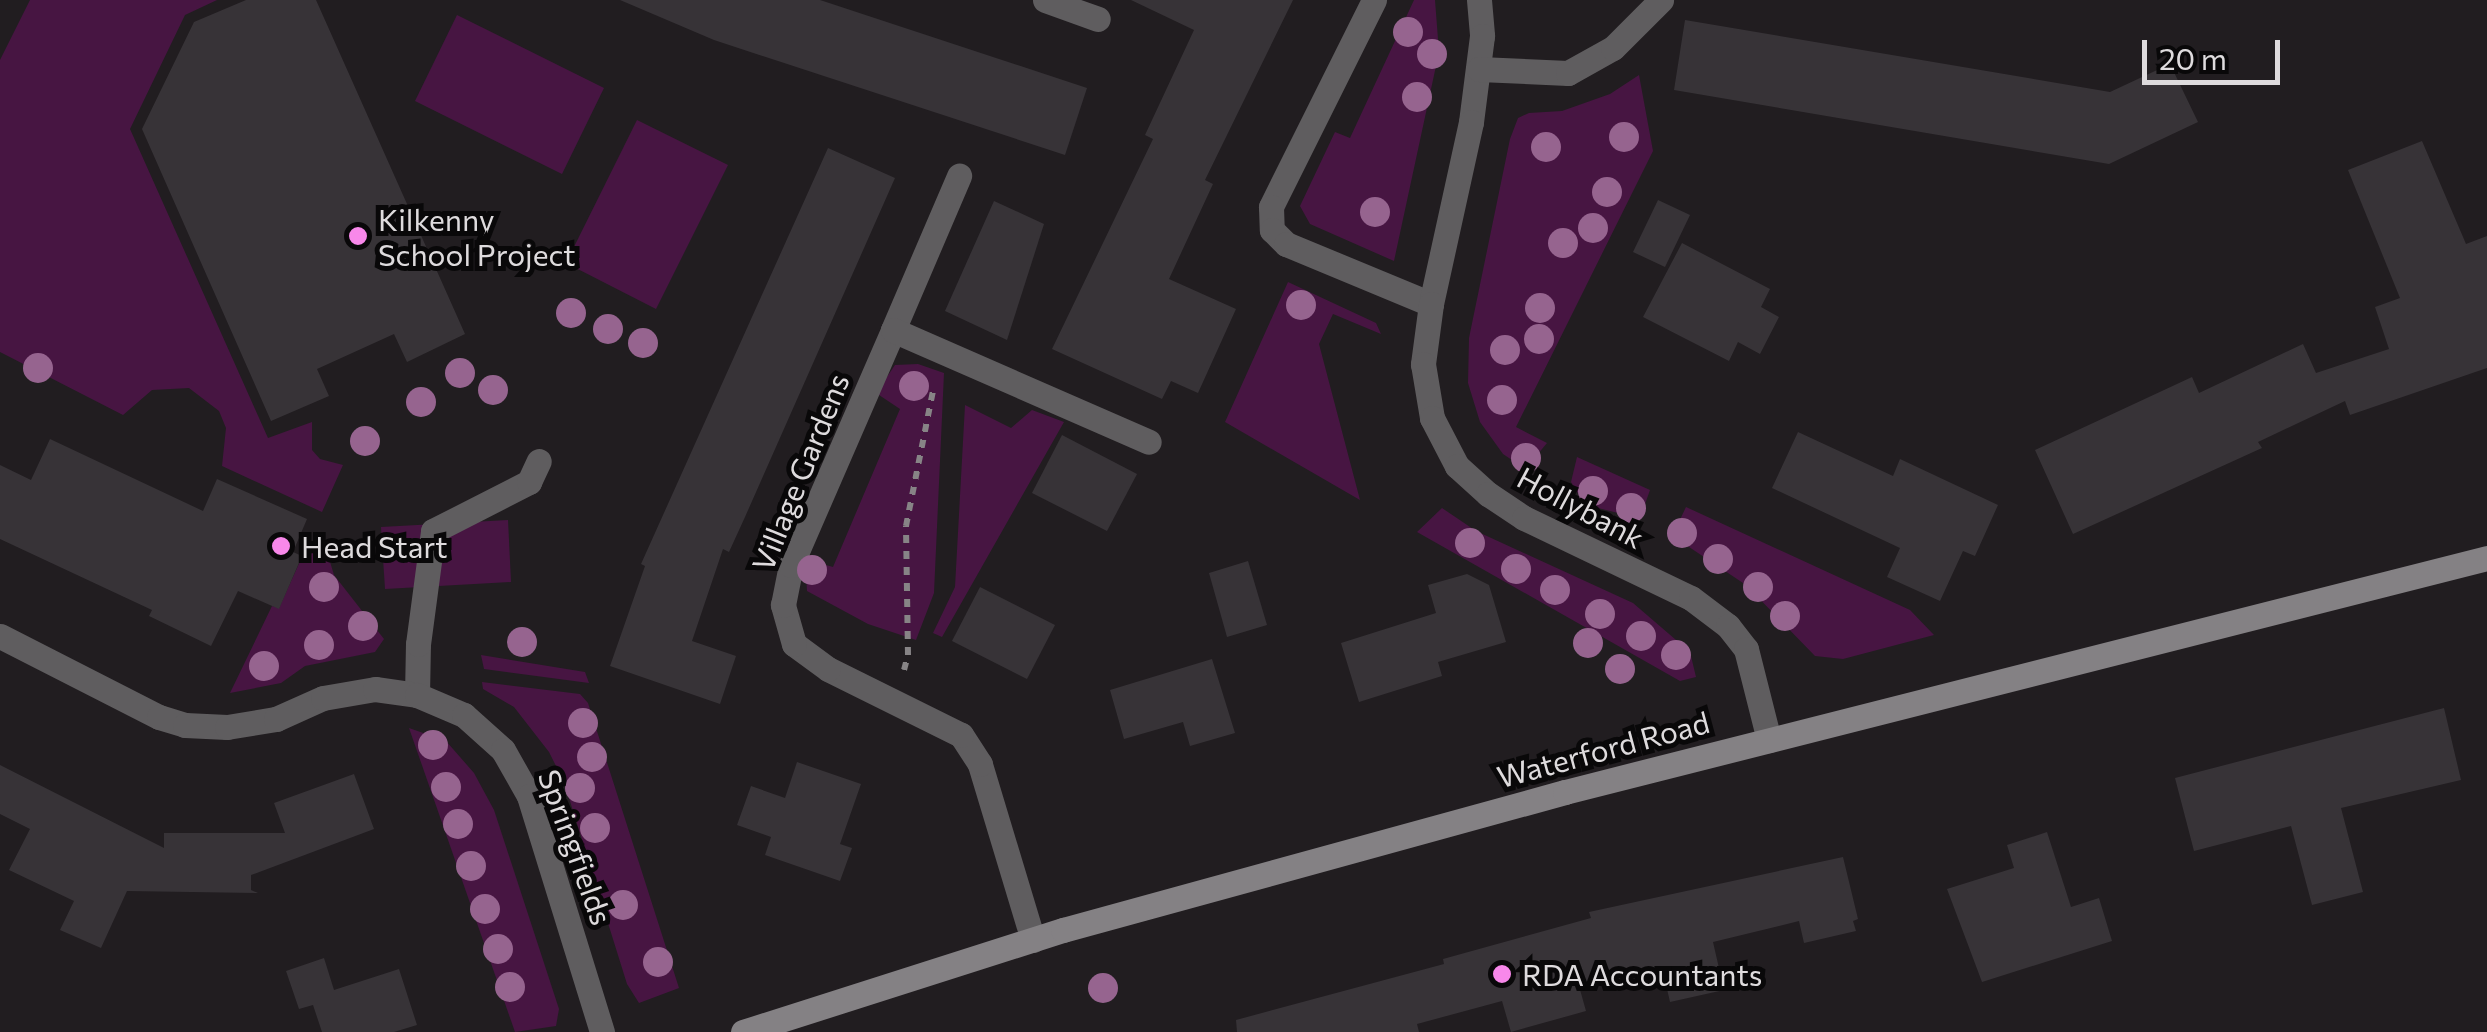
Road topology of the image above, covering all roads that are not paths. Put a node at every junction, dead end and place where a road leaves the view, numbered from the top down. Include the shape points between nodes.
1 (1044, 0) edge
2 (1374, 0) edge
3 (1478, 0) edge
4 (1660, 0) edge
5 (1098, 19) dead end
6 (1479, 69) junction
7 (959, 176) dead end
8 (1431, 304) junction
9 (893, 330) junction
10 (1149, 442) dead end
11 (539, 461) dead end
12 (2487, 558) edge
13 (0, 636) edge
14 (418, 695) junction
15 (1769, 740) junction
16 (1033, 940) junction
17 (602, 1032) edge
18 (743, 1032) edge

1 - 5 street
2 - 8 street via 1271,207 1272,230 1286,244
3 - 6 street, Hollybank
4 - 6 street via 1613,48 1568,73
6 - 8 street, Hollybank
7 - 9 street, Village Gardens
8 - 15 street, Hollybank via 1423,364 1432,418 1457,466 1524,518 1691,598 1728,626 1746,649
9 - 10 street
9 - 16 street, Village Gardens via 791,565 783,605 794,644 961,735 980,764
11 - 14 street via 529,482 433,531
12 - 15 main road, Waterford Road
13 - 14 street, Springfields via 186,726 227,728 276,719 322,698 376,689
14 - 17 street, Springfields via 477,726 503,750 529,796
15 - 16 main road, Waterford Road
16 - 18 main road, Waterford Road

